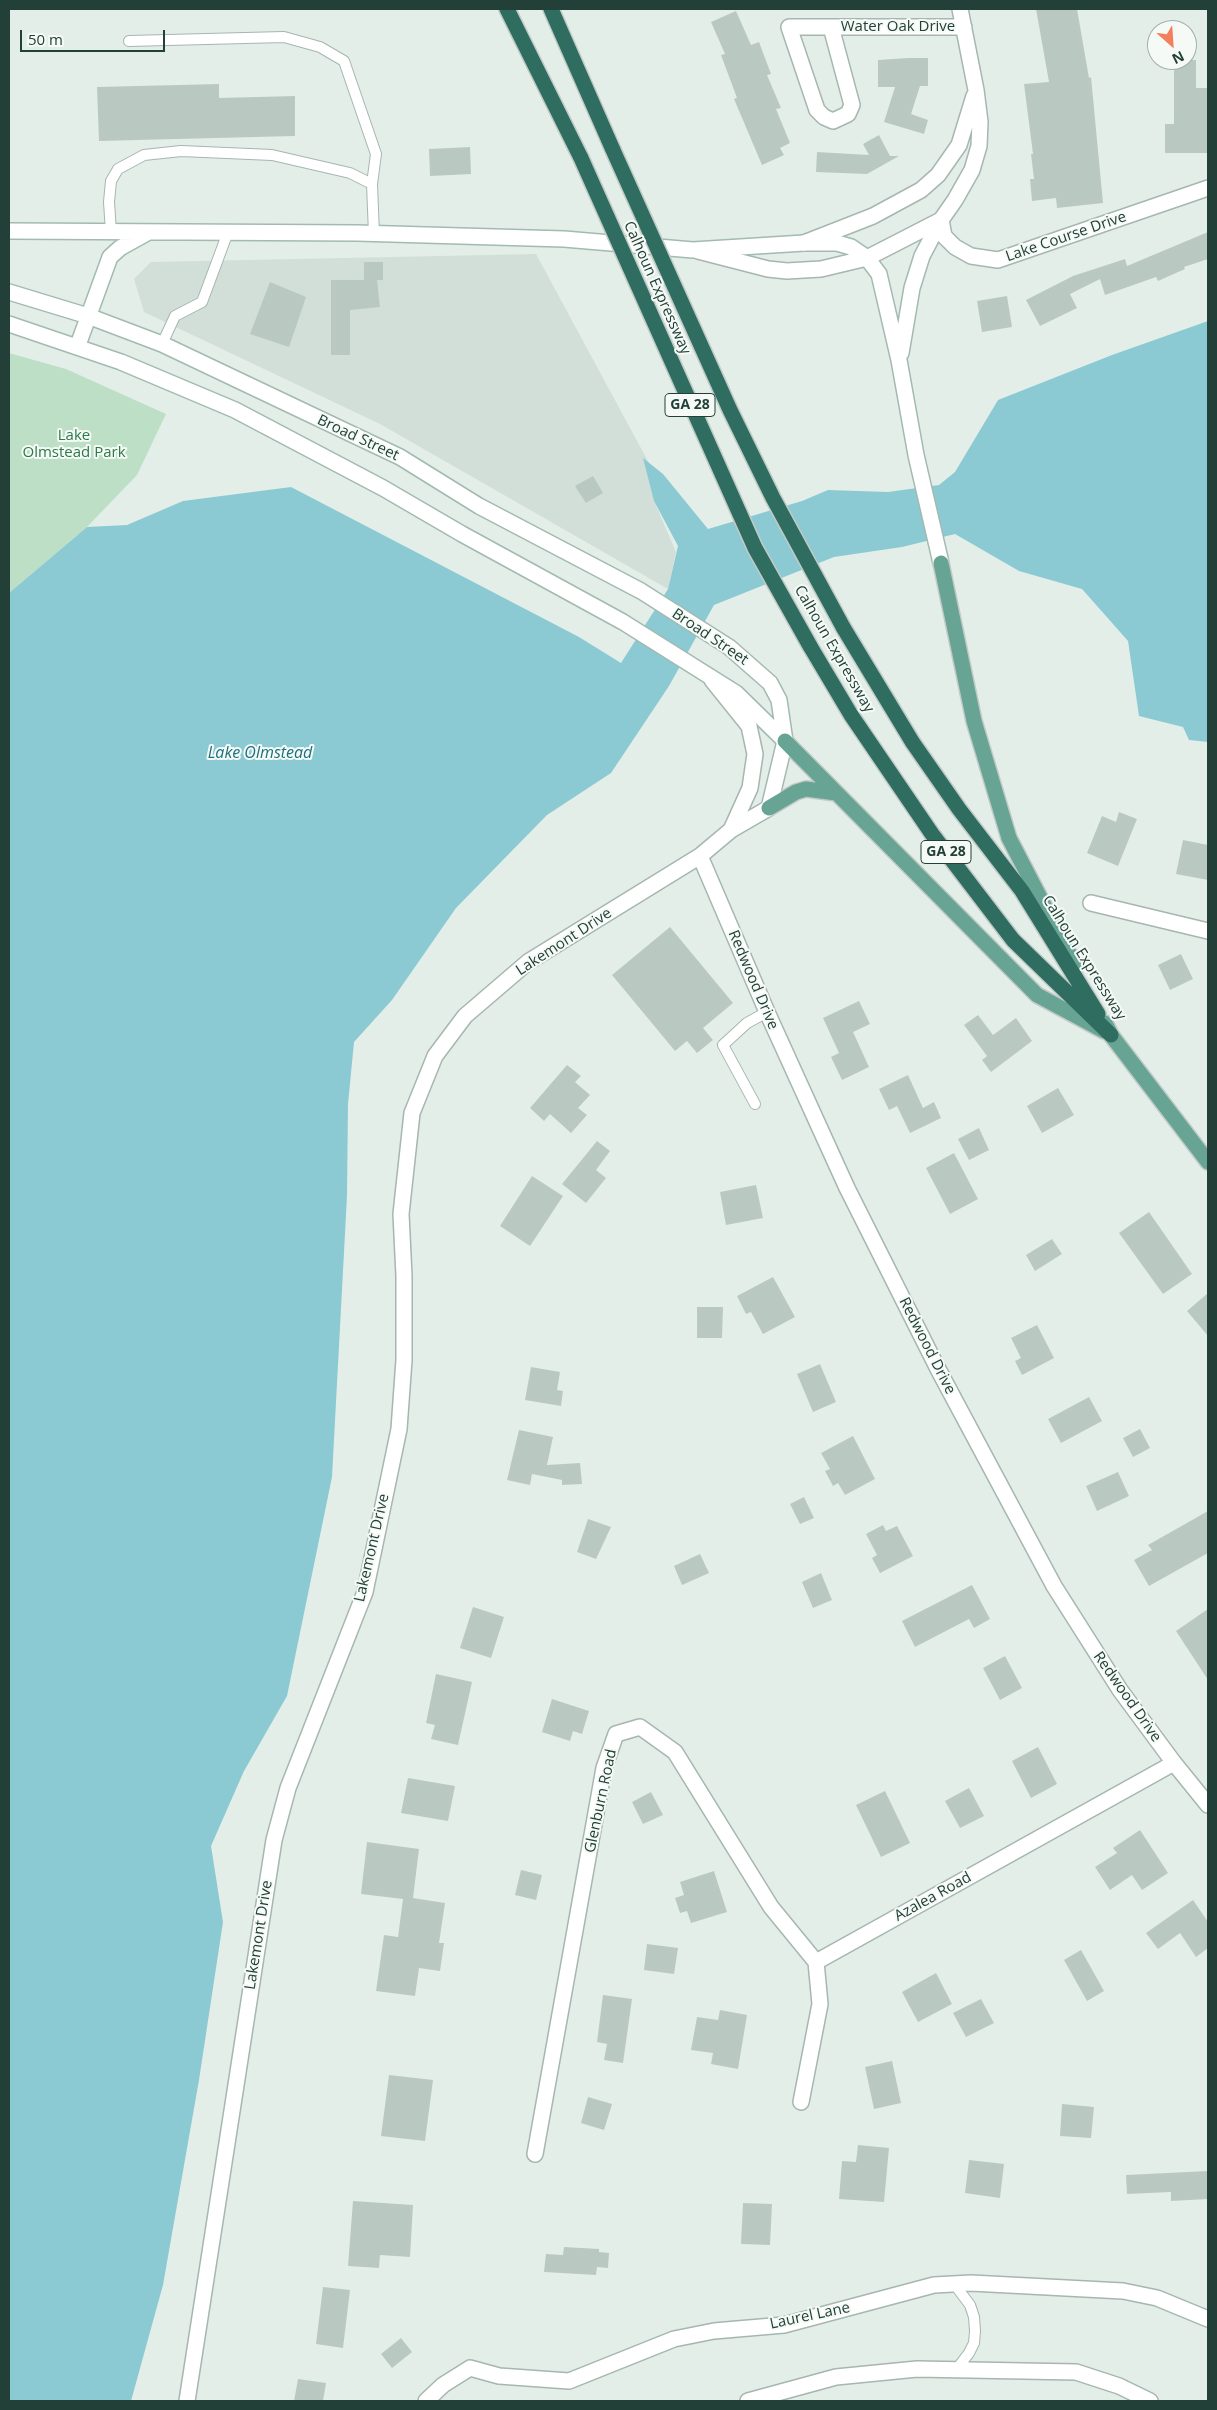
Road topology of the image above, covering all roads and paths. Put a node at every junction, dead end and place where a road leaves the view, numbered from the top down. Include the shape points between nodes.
1 (507, 9) edge
2 (551, 9) edge
3 (960, 9) edge
4 (831, 27) junction
5 (964, 27) junction
6 (129, 41) dead end
7 (976, 90) junction
8 (372, 184) junction
9 (1208, 188) edge
10 (941, 220) junction
11 (9, 231) edge
12 (111, 232) junction
13 (151, 232) junction
14 (228, 232) junction
15 (374, 234) junction
16 (804, 243) junction
17 (694, 250) junction
18 (867, 258) junction
19 (9, 292) edge
20 (88, 316) junction
21 (9, 324) edge
22 (162, 344) junction
23 (78, 345) junction
24 (899, 360) junction
25 (941, 563) joint
26 (709, 676) junction
27 (786, 741) junction
28 (836, 793) junction
29 (769, 808) junction
30 (731, 830) junction
31 (700, 856) junction
32 (1091, 903) dead end
33 (1208, 931) edge
34 (767, 1012) junction
35 (1111, 1035) junction
36 (755, 1104) dead end
37 (1208, 1162) edge
38 (1174, 1763) junction
39 (1208, 1805) edge
40 (816, 1962) junction
41 (801, 2102) dead end
42 (535, 2154) dead end
43 (955, 2285) junction
44 (1208, 2319) edge
45 (956, 2370) junction
46 (187, 2401) edge
47 (426, 2401) edge
48 (748, 2401) edge
49 (1150, 2401) edge

1 - 35 highway, Calhoun Expressway / GA 28, bridge via 581,158 755,548 810,646 851,715 926,825 1013,940
2 - 35 highway, Calhoun Expressway / GA 28, bridge via 730,410 773,498 843,627 913,743 1022,891
3 - 5 street
4 - 4 street, Water Oak Drive via 789,27 817,110 824,118 833,121 848,114 852,105
4 - 5 street, Water Oak Drive
5 - 7 street
6 - 8 lane via 284,37 320,47 336,56 344,61 374,146
7 - 10 street via 979,146 972,170
7 - 16 street via 959,145 938,176 921,190 881,212
8 - 12 lane via 350,173 272,155 181,151 144,155 118,169 111,181
8 - 15 lane
9 - 10 street, Lake Course Drive via 998,260 971,256 955,247 944,236
10 - 18 street
10 - 24 street via 922,256 912,288
11 - 12 street
12 - 13 street
13 - 14 street
13 - 20 street via 110,257
14 - 15 street
14 - 22 lane via 202,302 175,316
15 - 17 street via 564,239
16 - 17 street
16 - 18 street via 837,243 851,247
17 - 18 street via 787,271 838,266
18 - 24 street via 879,274
19 - 20 street, Broad Street
20 - 22 street, Broad Street
20 - 23 street
21 - 23 street, Broad Street
22 - 27 street, Broad Street via 400,457 479,506 641,591 729,647 770,683 779,700
23 - 26 street, Broad Street via 235,410 384,488 623,622
24 - 25 street via 916,455
25 - 35 main road via 974,721 1009,838
26 - 27 street, Broad Street via 736,693
26 - 30 street, Lakemont Drive via 749,726 754,754 750,788
27 - 28 main road
27 - 29 street
28 - 29 main road via 806,789
28 - 35 main road via 1037,996
29 - 30 street, Lakemont Drive
30 - 31 street, Lakemont Drive
31 - 34 street, Redwood Drive
31 - 46 street, Lakemont Drive via 528,962 465,1016 435,1056 412,1113 401,1214 404,1360 399,1429 365,1592 288,1788 274,1840
32 - 33 street
34 - 36 lane via 747,1022 723,1044
34 - 38 street, Redwood Drive via 868,1231 1054,1586 1120,1690
35 - 37 main road, GA 28
38 - 39 street, Redwood Drive
38 - 40 street, Azalea Road
40 - 41 street via 820,2004
40 - 42 street, Glenburn Road via 771,1907 675,1752 640,1727 616,1734 604,1768
43 - 44 street, Laurel Lane via 971,2283 1123,2291 1157,2298
43 - 45 lane via 970,2305 975,2331 974,2343
43 - 47 street, Laurel Lane via 934,2285 784,2325 714,2330 674,2340 569,2381 500,2376 470,2368 443,2385
45 - 48 street via 917,2369 836,2377
45 - 49 street via 1076,2372 1119,2386

